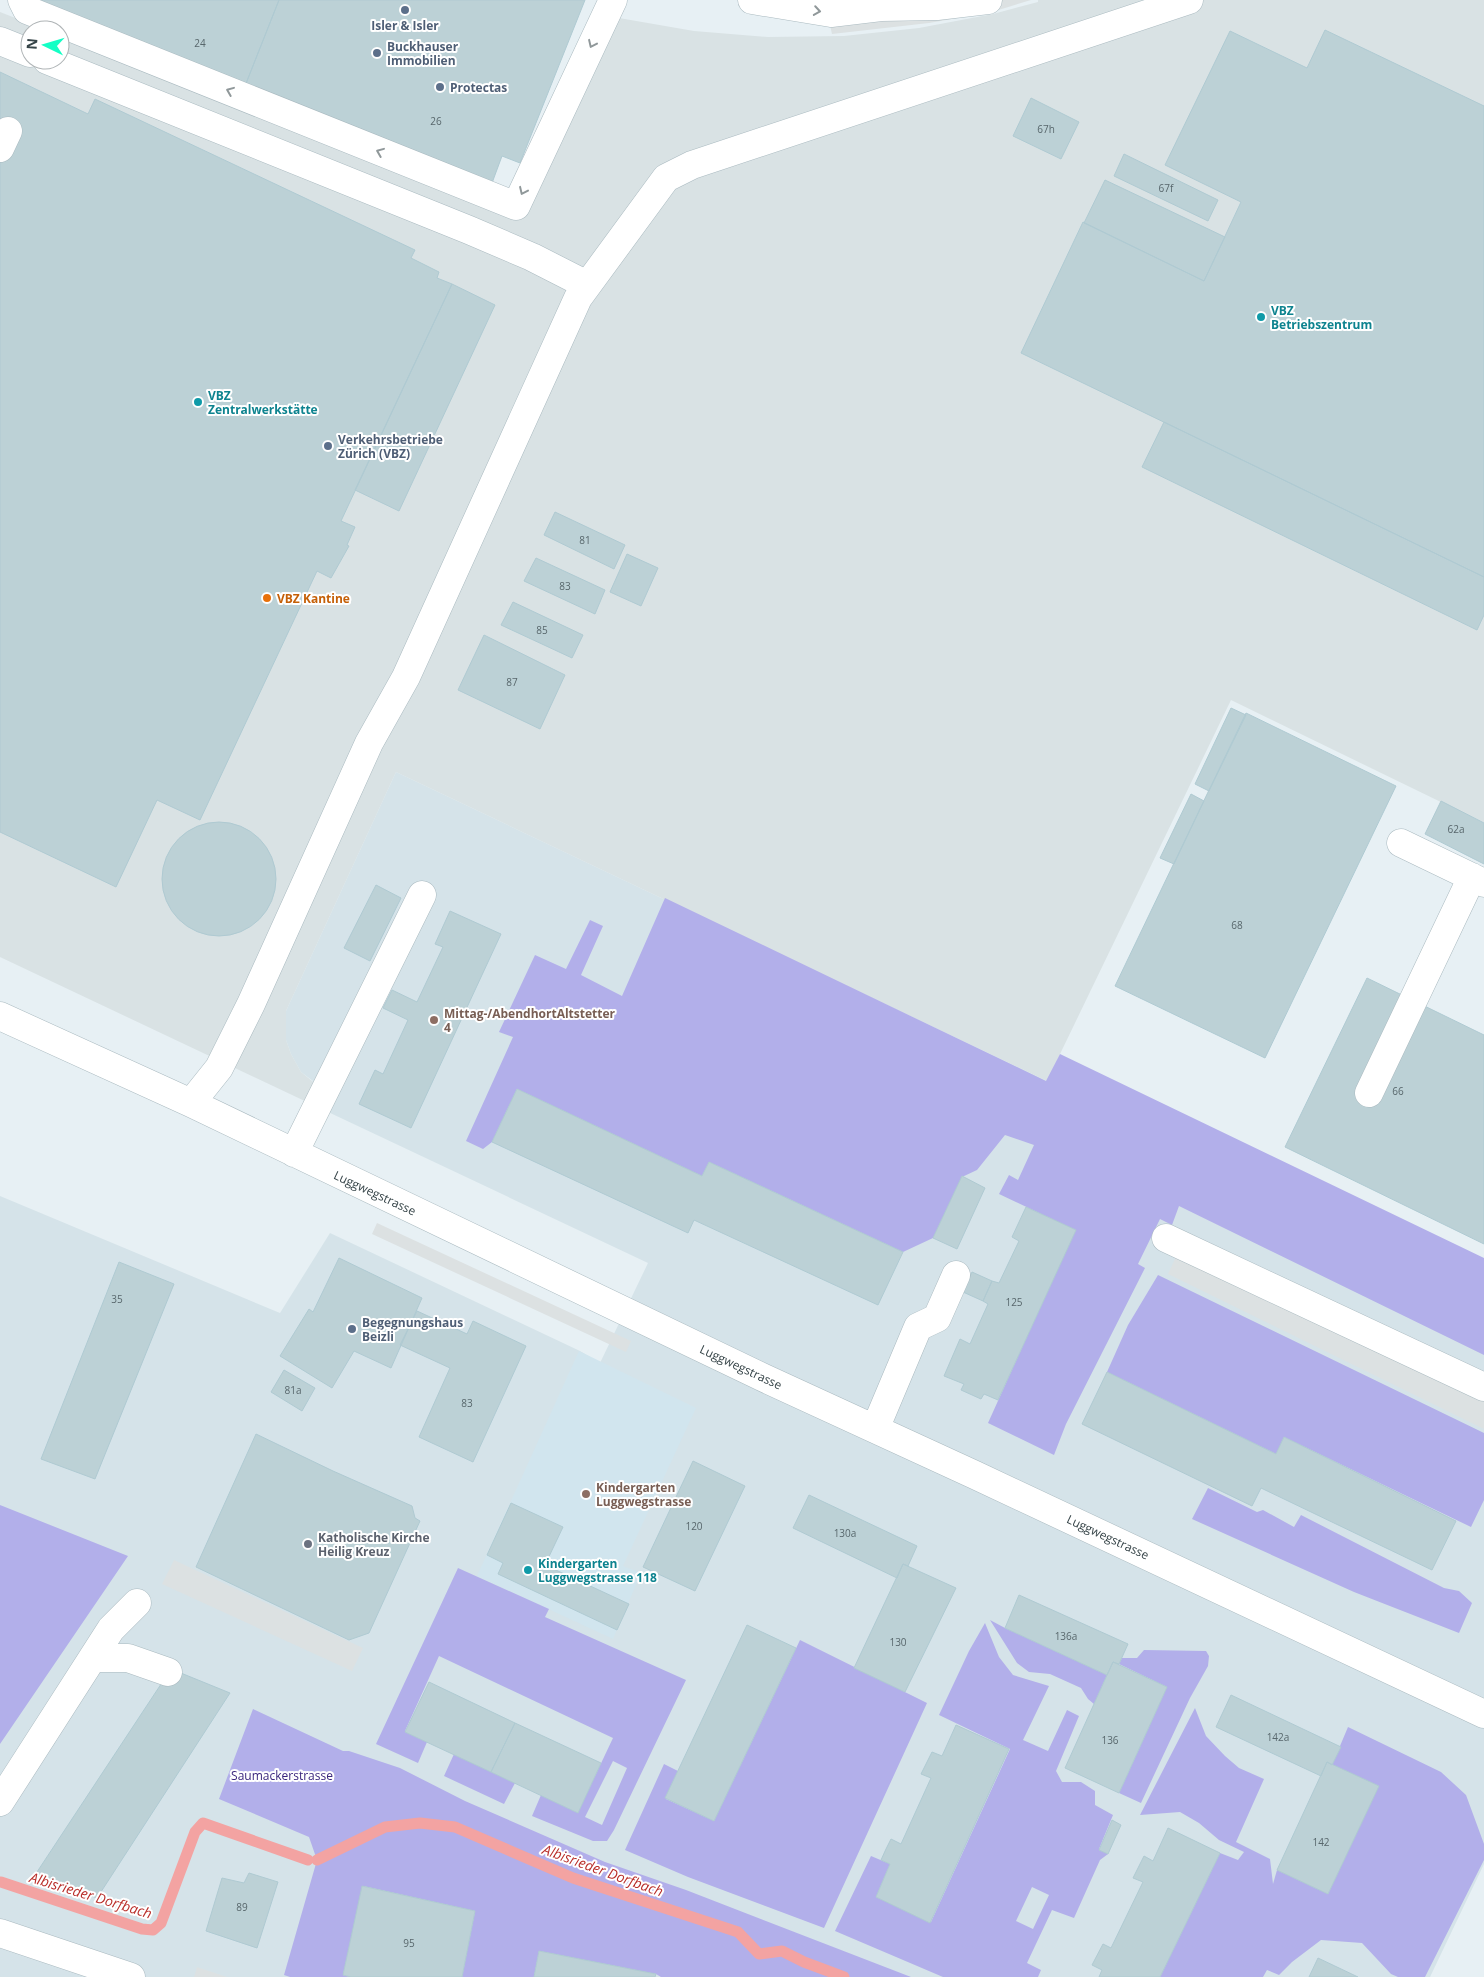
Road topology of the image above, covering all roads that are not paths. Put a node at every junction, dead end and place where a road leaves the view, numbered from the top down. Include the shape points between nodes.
1 (22, 0) edge
2 (613, 0) edge
3 (752, 0) edge
4 (988, 0) edge
5 (1189, 0) edge
6 (0, 41) edge
7 (20, 49) edge
8 (70, 69) edge
9 (587, 285) junction
10 (1401, 843) dead end
11 (1478, 880) edge
12 (422, 895) dead end
13 (0, 1016) edge
14 (1369, 1093) dead end
15 (191, 1103) junction
16 (294, 1153) junction
17 (1166, 1238) dead end
18 (956, 1275) dead end
19 (1484, 1387) edge
20 (875, 1429) junction
21 (137, 1603) dead end
22 (93, 1658) junction
23 (168, 1672) dead end
24 (1484, 1714) edge
25 (0, 1802) edge
26 (0, 1933) edge
27 (131, 1977) edge

2 -> 1 street via 516,206 27,10
3 -> 4 street via 831,13
5 - 9 street via 677,171 666,178
6 - 7 street
8 - 9 street via 469,230
9 - 15 street via 574,307 406,677 369,743 251,1004 219,1068
10 - 11 street
11 - 14 street
12 - 16 street
13 - 15 street, Luggwegstrasse
15 - 16 street, Luggwegstrasse
16 - 20 street, Luggwegstrasse
17 - 19 street
18 - 20 street via 937,1318 918,1327
20 - 24 street, Luggwegstrasse
21 - 22 street via 111,1629
22 - 23 street via 128,1658
22 - 25 street
26 - 27 street

